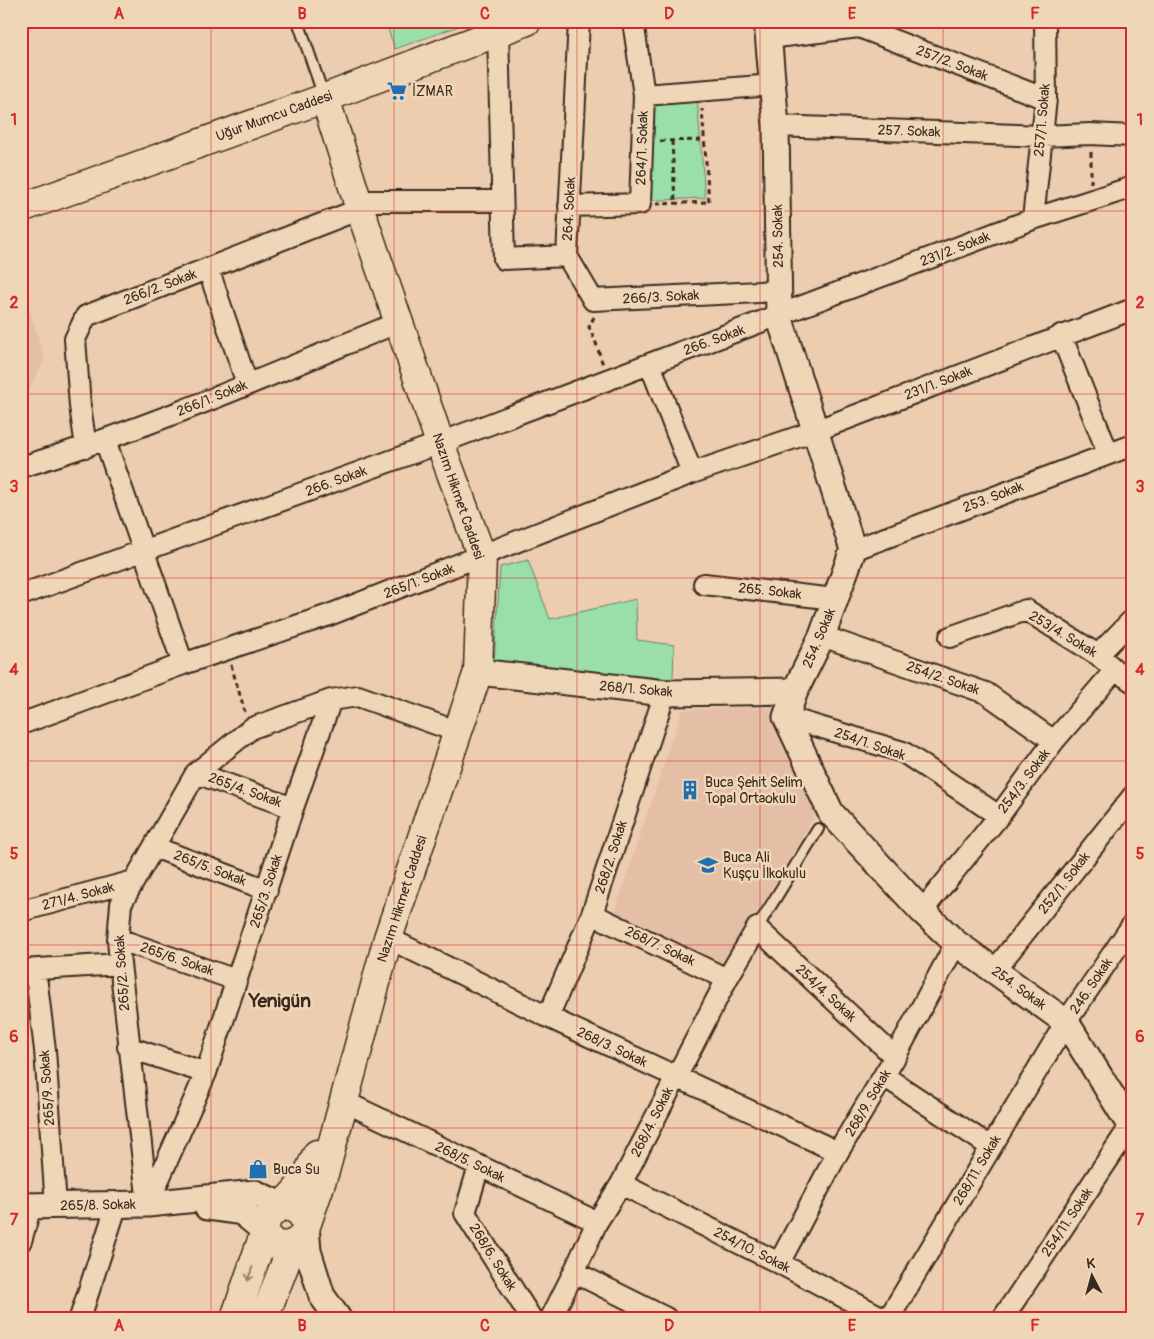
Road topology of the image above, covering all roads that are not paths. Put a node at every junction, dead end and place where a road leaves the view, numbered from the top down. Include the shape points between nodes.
1 (298, 21) edge
2 (527, 21) edge
3 (579, 21) edge
4 (633, 21) edge
5 (1045, 21) edge
6 (859, 24) edge
7 (768, 30) edge
8 (498, 31) junction
9 (773, 85) junction
10 (644, 95) junction
11 (325, 98) junction
12 (1046, 100) junction
13 (776, 126) junction
14 (1042, 136) junction
15 (1133, 136) edge
16 (1133, 187) edge
17 (502, 201) junction
18 (358, 205) junction
19 (570, 206) junction
20 (21, 208) edge
21 (1033, 219) junction
22 (567, 256) junction
23 (208, 268) junction
24 (779, 291) junction
25 (1131, 313) edge
26 (779, 316) junction
27 (399, 322) junction
28 (1061, 335) junction
29 (650, 364) junction
30 (247, 384) junction
31 (815, 431) junction
32 (105, 440) junction
33 (440, 443) junction
34 (1133, 445) edge
35 (86, 447) junction
36 (1108, 453) junction
37 (21, 467) edge
38 (692, 473) junction
39 (853, 550) junction
40 (144, 551) junction
41 (482, 557) junction
42 (704, 584) dead end
43 (21, 595) edge
44 (836, 598) junction
45 (1133, 618) edge
46 (822, 636) junction
47 (950, 637) dead end
48 (1098, 655) junction
49 (183, 664) junction
50 (1115, 670) junction
51 (478, 672) junction
52 (1133, 682) edge
53 (795, 691) junction
54 (665, 693) junction
55 (331, 700) junction
56 (786, 717) junction
57 (21, 724) edge
58 (458, 732) junction
59 (1054, 741) junction
60 (196, 773) junction
61 (1133, 796) edge
62 (294, 808) junction
63 (999, 816) junction
64 (818, 829) dead end
65 (154, 847) junction
66 (134, 881) junction
67 (267, 890) junction
68 (21, 911) edge
69 (922, 911) junction
70 (592, 914) junction
71 (1133, 924) edge
72 (757, 928) junction
73 (388, 938) junction
74 (118, 939) junction
75 (956, 943) junction
76 (120, 964) junction
77 (27, 970) edge
78 (994, 971) junction
79 (727, 979) junction
80 (236, 980) junction
81 (548, 1017) junction
82 (1066, 1022) junction
83 (128, 1047) junction
84 (895, 1057) junction
85 (206, 1073) junction
86 (676, 1076) junction
87 (884, 1076) junction
88 (343, 1101) junction
89 (1132, 1126) edge
90 (991, 1147) junction
91 (838, 1152) junction
92 (479, 1166) junction
93 (620, 1184) junction
94 (175, 1202) junction
95 (117, 1204) junction
96 (148, 1204) junction
97 (281, 1205) junction
98 (36, 1206) edge
99 (597, 1222) junction
100 (265, 1231) junction
101 (21, 1241) edge
102 (295, 1250) junction
103 (780, 1263) junction
104 (574, 1272) junction
105 (322, 1296) junction
106 (80, 1318) edge
107 (235, 1318) edge
108 (264, 1318) edge
109 (338, 1318) edge
110 (531, 1318) edge
111 (550, 1318) edge
112 (666, 1318) edge
113 (883, 1318) edge
114 (889, 1318) edge
115 (1003, 1318) edge

1 - 11 lane
2 - 8 main road, Uğur Mumcu Caddesi
3 - 19 street, 264. Sokak
4 - 10 street, 264/1. Sokak
5 - 12 street, 257/1. Sokak
6 - 7 street, 257/2. Sokak
6 - 12 street, 257/2. Sokak
7 - 9 street, 254. Sokak
8 - 11 main road, Uğur Mumcu Caddesi
8 - 17 street, 264. Sokak
9 - 10 street
9 - 13 street, 254. Sokak
10 - 19 street, 264/1. Sokak via 640,204
11 - 18 main road, Nazım Hikmet Caddesi
11 - 20 main road, Uğur Mumcu Caddesi
12 - 14 street, 257/1. Sokak
13 - 14 street, 257. Sokak
13 - 24 street, 254. Sokak
14 - 15 street
14 - 21 street, 257/1. Sokak
16 - 21 street, 231/2. Sokak
17 - 18 street, 266/2. Sokak
17 - 22 street, 264. Sokak via 504,259
18 - 23 street, 266/2. Sokak
18 - 27 main road, Nazım Hikmet Caddesi
19 - 22 street, 264. Sokak
21 - 26 street, 231/2. Sokak
22 - 24 street, 266/3. Sokak via 593,300
23 - 30 street
23 - 35 street, 266/2. Sokak via 86,316 75,339
24 - 26 street, 254. Sokak
25 - 28 street, 231/1. Sokak
26 - 29 street, 266. Sokak
26 - 31 street, 254. Sokak
27 - 30 street, 266/1. Sokak
27 - 33 main road, Nazım Hikmet Caddesi
28 - 31 street, 231/1. Sokak
28 - 36 street
29 - 33 street, 266. Sokak
29 - 38 street
30 - 32 street, 266/1. Sokak
31 - 38 street, 265/1. Sokak
31 - 39 street, 254. Sokak
32 - 35 street, 266/1. Sokak
32 - 40 street
33 - 40 street, 266. Sokak
33 - 41 main road, Nazım Hikmet Caddesi
34 - 36 street, 253. Sokak
35 - 37 street, 266/1. Sokak
36 - 39 street, 253. Sokak
38 - 41 street, 265/1. Sokak
39 - 44 street, 254. Sokak
40 - 43 street, 266. Sokak
40 - 49 street
41 - 49 street, 265/1. Sokak via 328,615
41 - 51 main road, Nazım Hikmet Caddesi
42 - 44 street, 265. Sokak
44 - 46 street, 254. Sokak
45 - 48 street
46 - 53 street, 254. Sokak
46 - 59 street, 254/2. Sokak via 986,693
47 - 48 street, 253/4. Sokak via 1026,610
48 - 50 street, 253/4. Sokak
49 - 57 street, 265/1. Sokak
50 - 52 street
50 - 59 street, 254/3. Sokak
51 - 54 street, 268/1. Sokak
51 - 58 main road, Nazım Hikmet Caddesi
53 - 54 street, 268/1. Sokak
53 - 56 street, 254. Sokak
54 - 70 street, 268/2. Sokak
55 - 58 street via 358,696
55 - 60 street, 265/2. Sokak via 252,728
55 - 62 street, 265/3. Sokak
56 - 63 street, 254/1. Sokak via 903,752
56 - 69 street, 254. Sokak via 830,813
58 - 73 main road, Nazım Hikmet Caddesi
59 - 63 street, 254/3. Sokak
60 - 62 street, 265/4. Sokak
60 - 65 street, 265/2. Sokak
61 - 78 street, 252/1. Sokak
62 - 67 street, 265/3. Sokak
63 - 69 street, 254/3. Sokak
64 - 72 lane
65 - 66 street, 265/2. Sokak
65 - 67 street, 265/5. Sokak
66 - 68 street, 271/4. Sokak
66 - 74 street, 265/2. Sokak via 121,904
67 - 80 street, 265/3. Sokak
69 - 75 street, 254. Sokak
70 - 79 street, 268/7. Sokak
70 - 81 street, 268/2. Sokak
71 - 82 street, 246. Sokak
72 - 79 street, 268/4. Sokak
72 - 84 street, 254/4. Sokak
73 - 81 street, 268/3. Sokak
73 - 88 main road, Nazım Hikmet Caddesi
74 - 76 street, 265/2. Sokak
74 - 80 street, 265/6. Sokak
75 - 78 street, 254. Sokak
75 - 84 street, 268/9. Sokak
76 - 77 street
76 - 83 street, 265/2. Sokak
77 - 98 street, 265/9. Sokak via 37,984 45,1050
78 - 82 street, 254. Sokak
79 - 86 street, 268/4. Sokak
80 - 85 street, 265/3. Sokak
81 - 86 street, 268/3. Sokak
82 - 89 street, 254. Sokak
82 - 90 street, 268/11. Sokak
83 - 85 street
83 - 96 street, 265/2. Sokak
84 - 87 street, 268/9. Sokak
85 - 96 street, 265/3. Sokak
86 - 91 street, 268/3. Sokak
86 - 93 street, 268/4. Sokak
87 - 90 street
87 - 91 street, 268/9. Sokak
88 - 92 street, 268/5. Sokak
88 - 97 main road, Nazım Hikmet Caddesi via 305,1180
88 - 102 main road, Nazım Hikmet Caddesi via 325,1171
89 - 115 street, 254/11. Sokak
90 - 114 street, 268/11. Sokak
91 - 103 street, 268/9. Sokak
92 - 99 street, 268/5. Sokak
92 - 110 street, 268/6. Sokak via 465,1212
93 - 99 street, 268/4. Sokak
93 - 103 street, 254/10. Sokak
94 - 96 street, 265/8. Sokak
94 - 97 street, 265/8. Sokak via 255,1193
94 - 100 street, 265/8. Sokak via 242,1212
95 - 96 street, 265/8. Sokak
95 - 98 street, 265/8. Sokak
95 - 106 street
97 - 100 main road via 267,1217
97 - 102 main road via 296,1208 305,1220
98 - 101 street, 265/9. Sokak
99 - 104 street, 268/4. Sokak
100 - 102 main road via 277,1245
100 -> 107 main road
102 - 105 street
102 - 105 street via 308,1251
102 - 108 main road, Nazım Hikmet Caddesi
103 - 113 street, 254/10. Sokak
104 - 111 street, 268/4. Sokak
104 - 112 street
105 - 109 street

